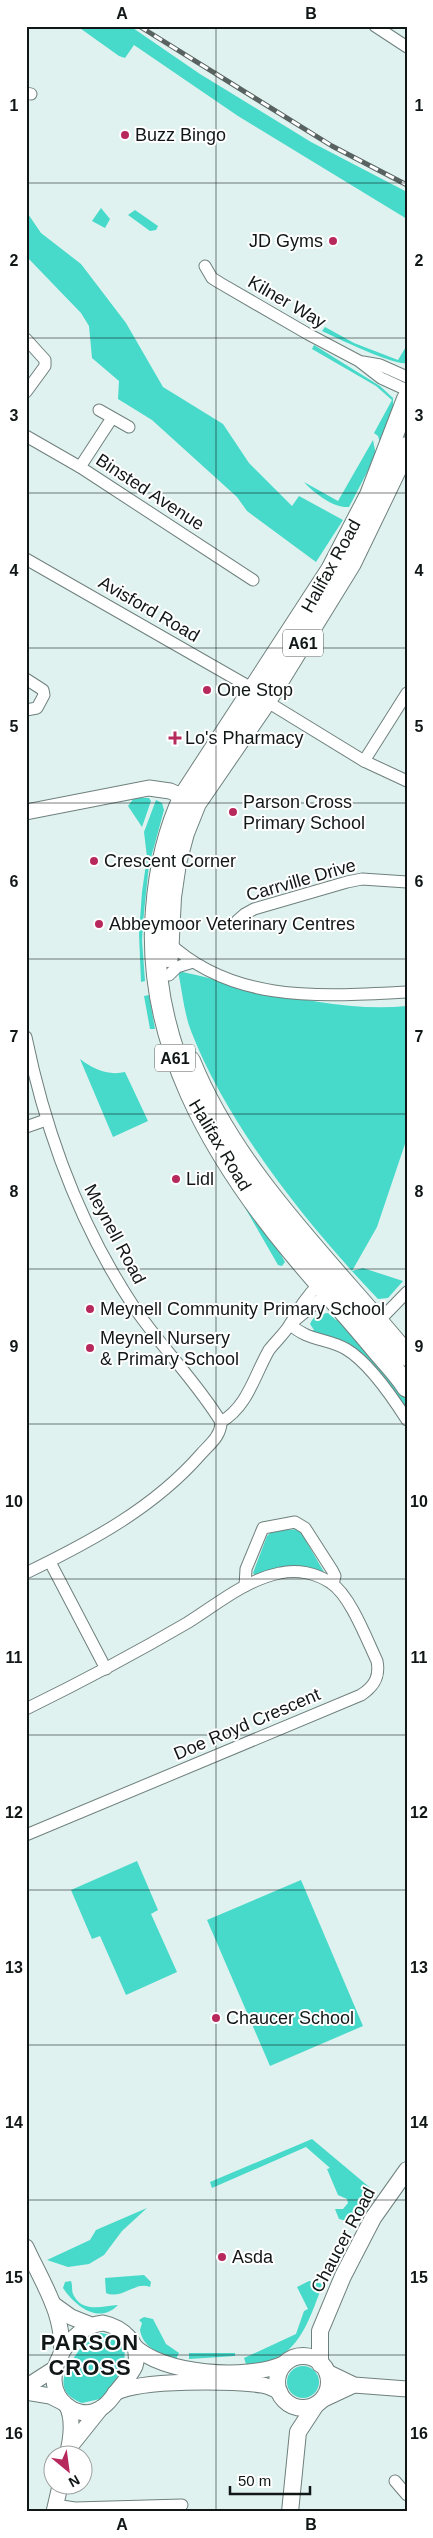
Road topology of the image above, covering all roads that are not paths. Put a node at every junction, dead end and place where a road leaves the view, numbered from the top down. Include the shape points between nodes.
1 (375, 26) edge
2 (407, 47) edge
3 (205, 266) dead end
4 (26, 339) edge
5 (359, 361) junction
6 (407, 377) edge
7 (407, 390) edge
8 (26, 392) edge
9 (407, 399) edge
10 (99, 410) dead end
11 (112, 418) junction
12 (129, 427) dead end
13 (26, 436) edge
14 (407, 447) edge
15 (80, 467) junction
16 (394, 474) edge
17 (26, 559) edge
18 (253, 580) dead end
19 (26, 679) edge
20 (407, 693) edge
21 (260, 695) junction
22 (26, 710) edge
23 (364, 761) junction
24 (407, 781) edge
25 (190, 799) junction
26 (26, 812) edge
27 (407, 882) edge
28 (237, 921) dead end
29 (168, 942) junction
30 (193, 962) junction
31 (169, 975) junction
32 (407, 992) edge
33 (26, 1037) edge
34 (46, 1120) junction
35 (26, 1127) edge
36 (339, 1275) junction
37 (324, 1288) junction
38 (407, 1292) edge
39 (290, 1324) junction
40 (371, 1328) junction
41 (407, 1356) edge
42 (407, 1387) edge
43 (407, 1420) edge
44 (221, 1422) junction
45 (50, 1562) junction
46 (26, 1574) edge
47 (333, 1584) junction
48 (245, 1586) junction
49 (106, 1669) junction
50 (26, 1710) edge
51 (26, 1835) edge
52 (407, 2170) edge
53 (26, 2248) edge
54 (53, 2304) junction
55 (92, 2325) junction
56 (320, 2331) junction
57 (133, 2345) junction
58 (288, 2360) junction
59 (57, 2362) junction
60 (323, 2368) junction
61 (354, 2385) junction
62 (26, 2387) edge
63 (407, 2389) edge
64 (26, 2392) edge
65 (115, 2393) junction
66 (285, 2398) junction
67 (320, 2403) junction
68 (64, 2404) junction
69 (101, 2408) junction
70 (298, 2432) junction
71 (68, 2446) edge
72 (72, 2446) edge
73 (395, 2481) dead end
74 (407, 2495) edge
75 (182, 2505) dead end
76 (54, 2508) edge
77 (290, 2512) edge

1 - 2 street
3 - 5 street, Kilner Way via 212,278 220,283
4 - 8 street via 45,360 45,366
5 - 6 street, Kilner Way via 380,365
5 - 7 street, Kilner Way via 381,378
9 - 16 highway, Halifax Road / A61
10 - 11 street
11 - 12 street
11 - 15 street
13 - 15 street, Binsted Avenue
14 - 16 highway, Halifax Road / A61
15 - 18 street, Binsted Avenue
16 - 21 highway, Halifax Road / A61 via 351,563
17 - 21 street, Avisford Road
19 - 22 street via 43,690 44,696 37,708
20 - 23 street
21 - 23 street, Avisford Road
21 - 25 highway, Halifax Road / A61
23 - 24 street, Avisford Road
25 - 26 street via 149,788
25 - 29 highway, Halifax Road / A61 via 176,863
25 - 37 highway, Halifax Road / A61 via 171,828 162,859 154,929 157,986 170,1044 185,1086 220,1150 250,1196
27 - 28 street, Carrville Drive via 374,879 347,882 254,910
29 - 30 street
29 - 31 highway, Halifax Road / A61
30 - 31 street via 177,967
30 - 32 street via 227,981 292,993
31 - 36 highway, Halifax Road / A61 via 182,1040 198,1081 216,1114 269,1191
33 - 34 street, Meynell Road
34 - 35 street
34 - 44 street, Meynell Road via 79,1208 114,1275 158,1341
36 - 37 highway
36 - 40 highway, Halifax Road / A61
37 - 39 street
37 - 40 highway, Halifax Road / A61
38 - 40 street
39 - 43 street via 301,1334 352,1353 376,1378
39 - 44 street via 270,1349 245,1400
40 - 41 highway, Halifax Road / A61
40 - 42 highway, Halifax Road / A61
44 - 45 street via 216,1437 196,1460 149,1502 113,1527
45 - 46 street
45 - 49 street
47 - 48 street via 295,1571
47 - 48 street, Doe Royd Crescent via 335,1576 332,1570 305,1528 295,1522 263,1528 246,1569
47 - 51 street, Doe Royd Crescent via 377,1660 378,1676 368,1690
48 - 49 street
49 - 50 street
52 - 56 main road, Chaucer Road via 364,2234
53 - 54 street
54 - 55 street via 71,2317
54 - 59 street via 62,2334
55 - 57 street via 114,2325
55 - 59 street via 78,2334
56 - 58 main road, Chaucer Road
56 - 60 main road, Chaucer Road
57 - 58 street via 149,2358 177,2368 259,2371
57 - 65 street via 135,2364
58 - 60 main road via 308,2357
58 - 66 main road via 278,2376 277,2385
59 - 62 street
59 - 68 street via 53,2384
60 - 61 street
60 - 67 main road via 330,2383
61 - 63 street
61 - 67 street
64 - 68 street via 50,2396
65 - 66 street via 126,2388 173,2383 263,2385
65 - 69 street
66 - 67 main road via 302,2410
66 - 70 main road
67 - 70 main road
68 - 69 street via 84,2413
68 - 71 street via 71,2415
69 - 72 street
70 - 77 main road
73 - 74 street
75 - 76 street

